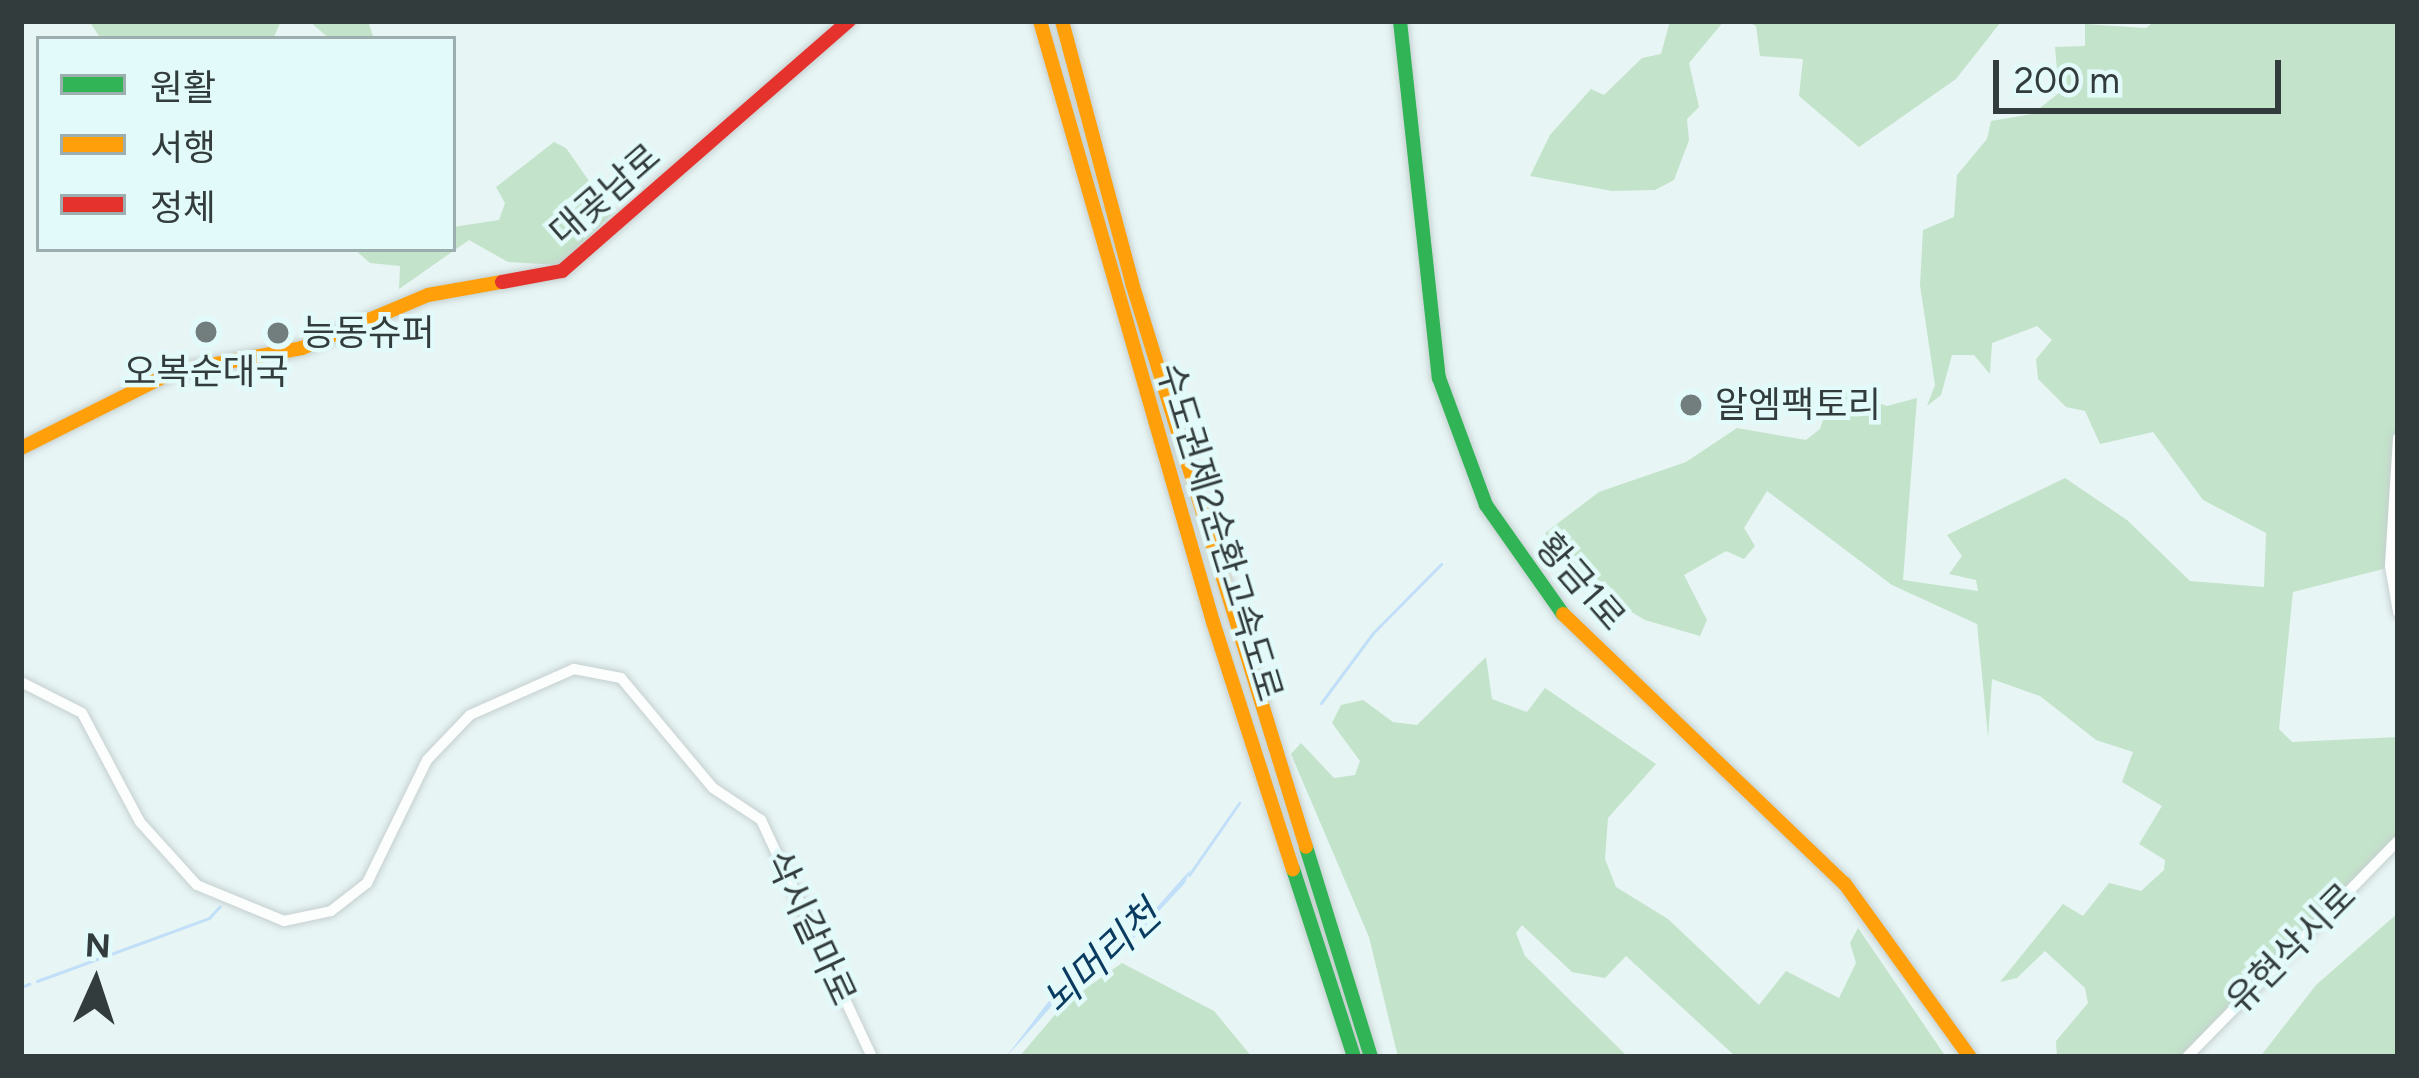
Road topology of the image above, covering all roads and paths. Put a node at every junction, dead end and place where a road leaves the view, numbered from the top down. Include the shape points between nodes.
1 (849, 21) edge
2 (1040, 21) edge
3 (1062, 21) edge
4 (1400, 21) edge
5 (2398, 438) edge
6 (21, 448) edge
7 (2398, 613) edge
8 (21, 682) edge
9 (2398, 842) edge
10 (872, 1057) edge
11 (1354, 1057) edge
12 (1371, 1057) edge
13 (1970, 1057) edge
14 (2187, 1057) edge

1 - 6 main road, 대곶남로 via 562,271 428,295 302,348 173,372
2 - 11 main road, 수도권제2순환고속도로 via 1213,622
3 - 12 main road, 수도권제2순환고속도로 via 1138,305
4 - 13 main road, 황금1로 via 1439,378 1486,505 1568,620 1845,884
5 - 7 street via 2390,566
8 - 10 street, 삭시갈마로 via 82,713 140,822 197,885 284,922 331,911 367,883 427,760 470,715 574,669 621,678 713,788 761,820
9 - 14 street, 유현삭시로

